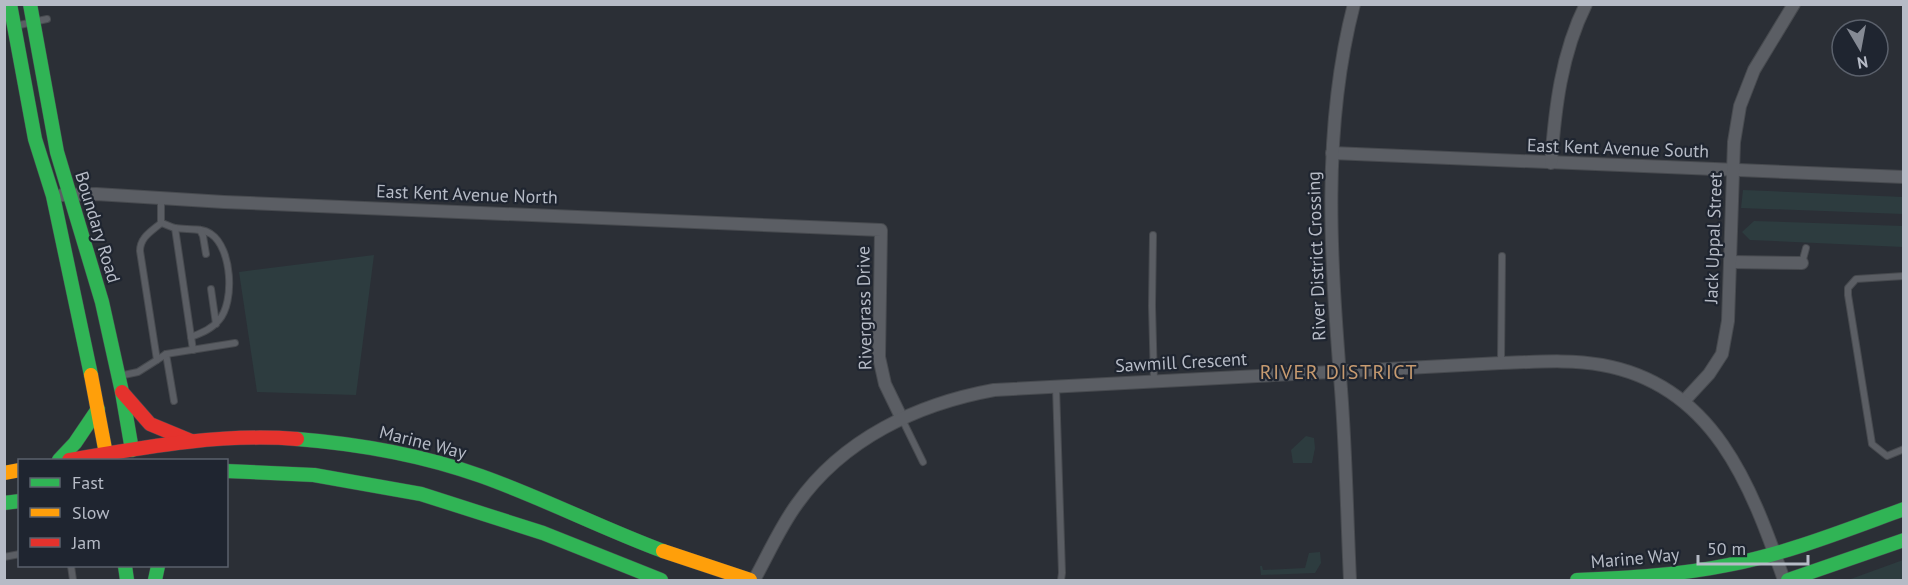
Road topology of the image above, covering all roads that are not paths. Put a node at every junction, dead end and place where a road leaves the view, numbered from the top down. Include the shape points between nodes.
1 (10, 4) edge
2 (30, 4) edge
3 (1354, 4) edge
4 (1586, 4) edge
5 (1794, 4) edge
6 (40, 21) junction
7 (13, 26) junction
8 (1332, 153) junction
9 (1551, 163) junction
10 (1734, 170) junction
11 (1904, 177) edge
12 (69, 194) junction
13 (52, 196) junction
14 (161, 198) junction
15 (162, 223) junction
16 (175, 228) junction
17 (200, 230) junction
18 (881, 230) joint
19 (1153, 235) dead end
20 (1806, 248) dead end
21 (206, 254) dead end
22 (1502, 256) dead end
23 (1731, 262) junction
24 (1802, 263) joint
25 (1904, 276) edge
26 (211, 289) dead end
27 (216, 324) junction
28 (191, 337) junction
29 (235, 343) dead end
30 (193, 350) junction
31 (166, 354) junction
32 (157, 360) junction
33 (1502, 363) junction
34 (1339, 372) junction
35 (119, 376) junction
36 (1154, 381) junction
37 (1056, 387) junction
38 (122, 392) junction
39 (174, 401) dead end
40 (1684, 401) junction
41 (98, 409) junction
42 (902, 418) junction
43 (190, 441) junction
44 (1904, 450) edge
45 (132, 455) edge
46 (106, 457) edge
47 (60, 459) edge
48 (81, 459) edge
49 (923, 462) dead end
50 (228, 471) edge
51 (262, 474) junction
52 (228, 483) edge
53 (1904, 509) edge
54 (1904, 540) edge
55 (1775, 554) junction
56 (661, 580) edge
57 (752, 580) edge
58 (1060, 580) edge
59 (1350, 580) edge
60 (1576, 580) edge
61 (1786, 580) edge

1 - 7 main road, Boundary Road
2 - 6 main road, Boundary Road
3 - 8 street, River District Crossing via 1337,85
4 - 9 street via 1565,63 1555,111
5 - 10 street, Jack Uppal Street via 1747,85 1736,124
6 - 7 lane
6 - 12 main road, Boundary Road via 48,110
7 - 13 main road, Boundary Road via 35,139
8 - 9 street, East Kent Avenue South
8 - 34 street, River District Crossing
9 - 10 street, East Kent Avenue South
10 - 11 street, East Kent Avenue South
10 - 23 street, Jack Uppal Street
12 - 13 street, East Kent Avenue North
12 - 14 street, East Kent Avenue North
12 - 35 main road, Boundary Road via 102,302
13 - 41 main road, Boundary Road
14 - 15 lane
14 - 18 street, East Kent Avenue North
15 - 16 lane
15 - 32 lane via 140,244
16 - 17 lane
16 - 28 lane
17 - 21 lane
17 - 27 lane via 212,234 224,251 230,296
18 - 42 street, Rivergrass Drive via 879,357 885,384
19 - 36 lane
20 - 24 lane
22 - 33 lane
23 - 24 street
23 - 40 street, Jack Uppal Street via 1722,354
25 - 44 lane via 1856,279 1848,288 1848,295 1872,444 1887,456
26 - 27 lane
27 - 28 lane
28 - 30 lane
29 - 30 lane
30 - 31 lane
31 - 32 lane
31 - 39 lane
32 - 35 lane via 138,372
33 - 34 street, Sawmill Crescent
33 - 40 street, Sawmill Crescent via 1602,365 1632,373
34 - 36 street, Sawmill Crescent
34 - 59 street, River District Crossing
35 - 38 main road, Boundary Road
36 - 37 street, Sawmill Crescent
37 - 42 street, Sawmill Crescent via 966,395
37 - 58 lane
38 - 43 main road via 150,424
38 - 45 main road, Boundary Road
40 - 55 street, Sawmill Crescent via 1713,430 1733,458
41 - 46 main road, Boundary Road
41 - 47 main road
42 - 49 lane
42 - 57 street, Sawmill Crescent via 852,446 819,477 796,505
43 - 45 main road, Marine Way
43 - 57 main road, Marine Way via 312,440 423,459 498,482 627,537
45 - 46 main road, Marine Way
46 - 48 main road, Marine Way
50 - 51 main road
51 - 52 main road
51 - 56 main road via 314,475 421,494 543,533
53 - 55 main road, Marine Way
54 - 61 main road
55 - 60 main road, Marine Way via 1692,571
55 - 61 street, Sawmill Crescent

